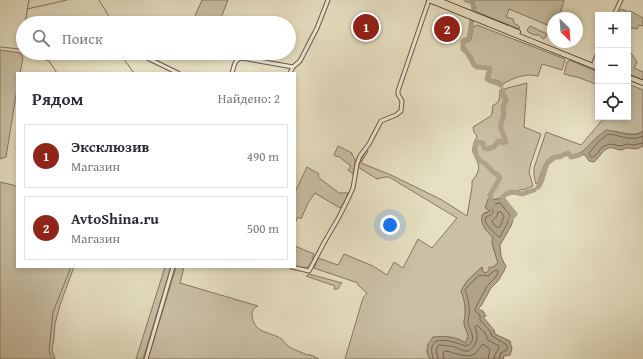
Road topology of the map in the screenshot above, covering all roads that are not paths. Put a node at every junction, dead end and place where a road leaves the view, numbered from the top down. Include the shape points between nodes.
1 (328, 0) edge
2 (429, 0) edge
3 (438, 0) edge
4 (621, 0) edge
5 (615, 12) edge
6 (470, 14) junction
7 (478, 18) junction
8 (151, 60) edge
9 (237, 60) edge
10 (252, 60) edge
11 (595, 63) edge
12 (595, 67) edge
13 (293, 68) junction
14 (176, 72) edge
15 (232, 72) edge
16 (291, 72) edge
17 (631, 78) edge
18 (631, 81) edge
19 (643, 84) edge
20 (173, 268) edge
21 (296, 268) edge
22 (146, 359) edge

1 - 13 street via 317,28 300,61
2 - 6 highway
2 - 21 street via 398,91 402,101 401,111 382,121 360,156 353,188 340,217 309,271
3 - 6 highway
4 - 5 street
6 - 7 highway
7 - 11 highway
7 - 12 highway
8 - 14 street
9 - 15 street
10 - 13 street
13 - 16 street
17 - 19 highway
18 - 19 highway
20 - 22 street

